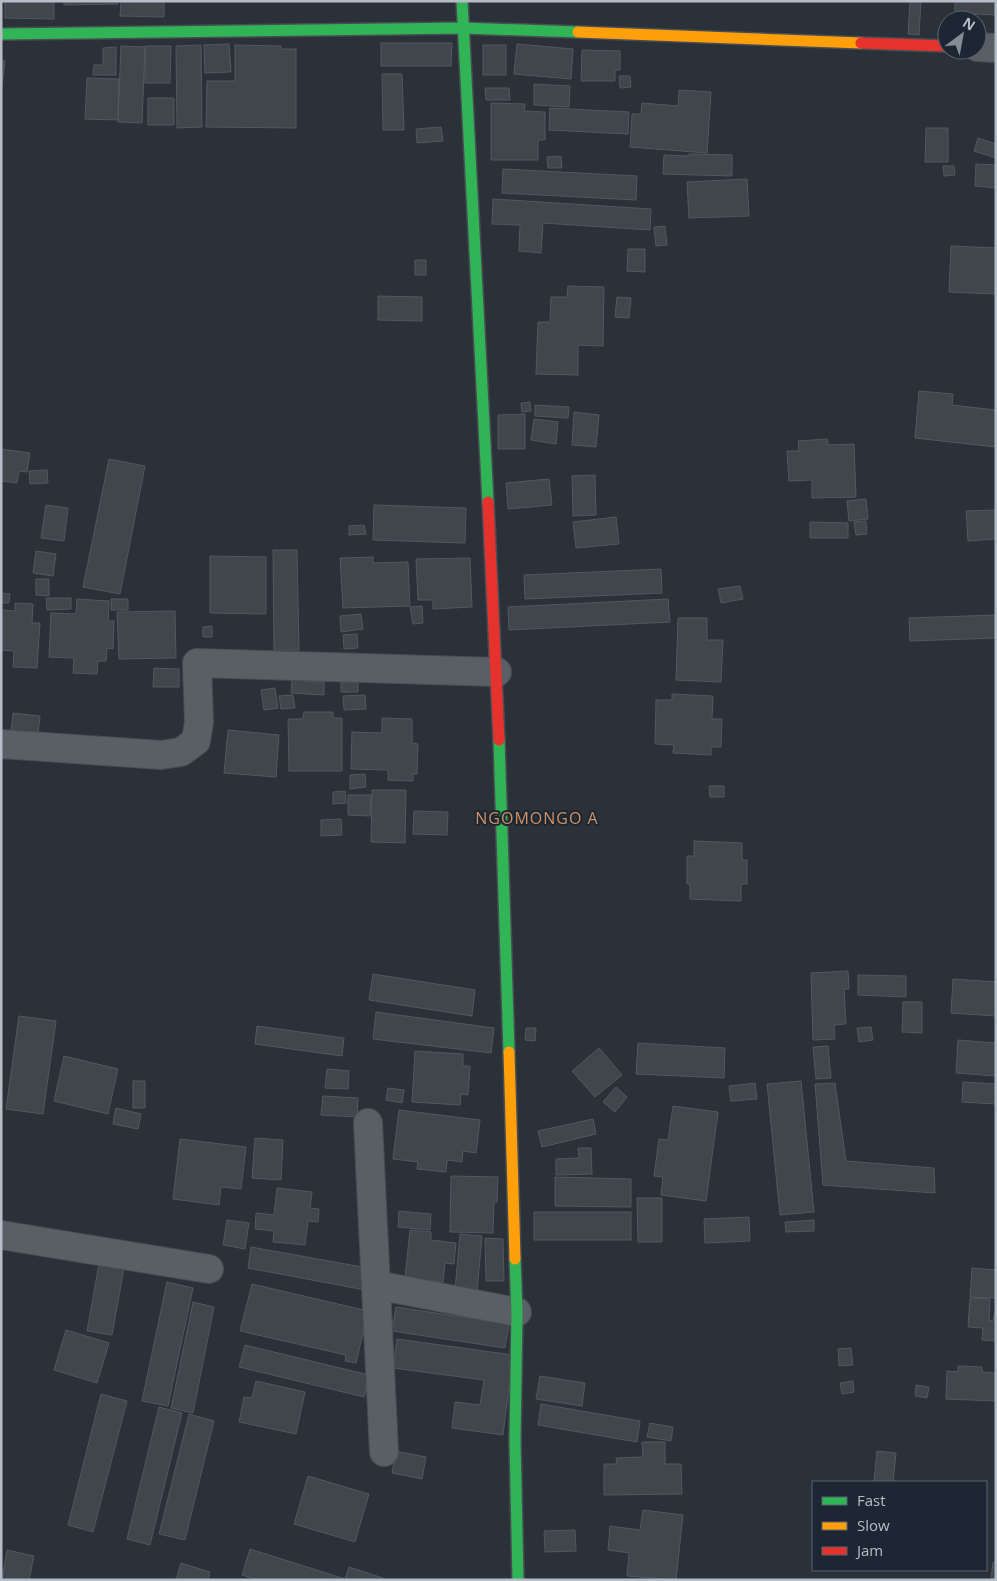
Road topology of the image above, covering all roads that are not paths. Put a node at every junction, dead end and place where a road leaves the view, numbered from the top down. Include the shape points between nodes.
1 (462, 1) edge
2 (463, 28) junction
3 (1, 34) edge
4 (937, 46) edge
5 (497, 672) junction
6 (1, 744) edge
7 (368, 1123) dead end
8 (1, 1235) edge
9 (209, 1269) dead end
10 (376, 1285) junction
11 (516, 1312) junction
12 (384, 1452) dead end
13 (518, 1580) edge

1 - 2 street
2 - 3 street
2 - 4 street
2 - 5 street
5 - 6 street via 197,663 199,722 196,741 181,752 161,755 111,753
5 - 11 street
7 - 10 street
8 - 9 street
10 - 11 street
10 - 12 street
11 - 13 street

